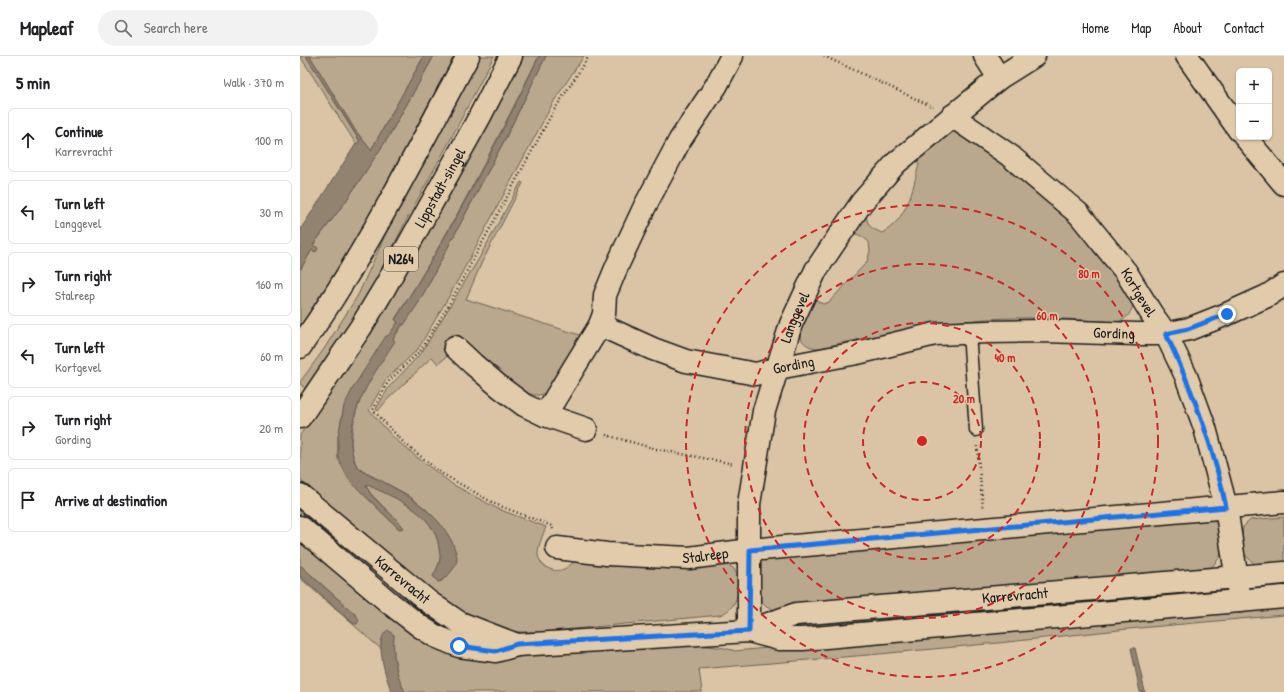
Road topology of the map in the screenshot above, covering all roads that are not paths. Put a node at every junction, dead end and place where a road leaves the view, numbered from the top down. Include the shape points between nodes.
1 (468, 56) edge
2 (511, 56) edge
3 (732, 56) edge
4 (985, 56) edge
5 (1034, 56) edge
6 (1186, 56) edge
7 (999, 78) junction
8 (952, 116) junction
9 (1236, 126) edge
10 (1247, 140) edge
11 (1284, 184) edge
12 (1284, 285) edge
13 (600, 325) junction
14 (969, 333) junction
15 (1166, 334) junction
16 (300, 346) edge
17 (455, 346) dead end
18 (778, 368) junction
19 (545, 415) junction
20 (300, 417) edge
21 (586, 429) road end
22 (976, 430) road end
23 (300, 495) edge
24 (1284, 502) edge
25 (1226, 507) junction
26 (300, 528) edge
27 (557, 548) road end
28 (750, 550) junction
29 (1284, 573) edge
30 (1236, 577) junction
31 (1284, 597) edge
32 (1240, 601) junction
33 (749, 631) junction
34 (517, 644) junction

1 - 16 street, N264 via 358,258
2 - 20 street, Lippstadt-singel / N264 via 381,294
3 - 13 street via 716,86 680,140 645,206 605,295 604,314
4 - 7 street
5 - 7 street, Langgevel
6 - 9 street
7 - 8 street, Langgevel
8 - 15 street, Kortgevel via 1009,155 1079,214 1126,272 1150,313
8 - 18 street, Langgevel via 896,163 862,202 816,270 792,324
10 - 11 street
12 - 15 street, Gording via 1267,296 1227,314 1188,329
13 - 18 street, Gording via 686,361 756,374
13 - 19 street
14 - 15 street, Gording
14 - 18 street, Gording via 935,334 857,353
14 - 22 lane
15 - 25 street, Kortgevel via 1186,376 1205,428
17 - 19 street via 500,387 524,405
18 - 28 street, Langgevel via 764,411 749,504
19 - 21 street
23 - 34 street, Karrevracht via 428,602 460,623
24 - 25 street, Stalreep
25 - 28 street, Stalreep
25 - 30 street, Kortgevel
26 - 34 street, Karrevracht via 391,604 435,636 459,646 496,651
27 - 28 street, Stalreep via 607,554 689,558
28 - 33 street, Langgevel
29 - 30 street, Karrevracht
30 - 32 street, Kortgevel
30 - 33 street, Karrevracht via 796,614
31 - 32 street, Karrevracht
32 - 33 street, Karrevracht via 803,639 779,639
33 - 34 street, Karrevracht

